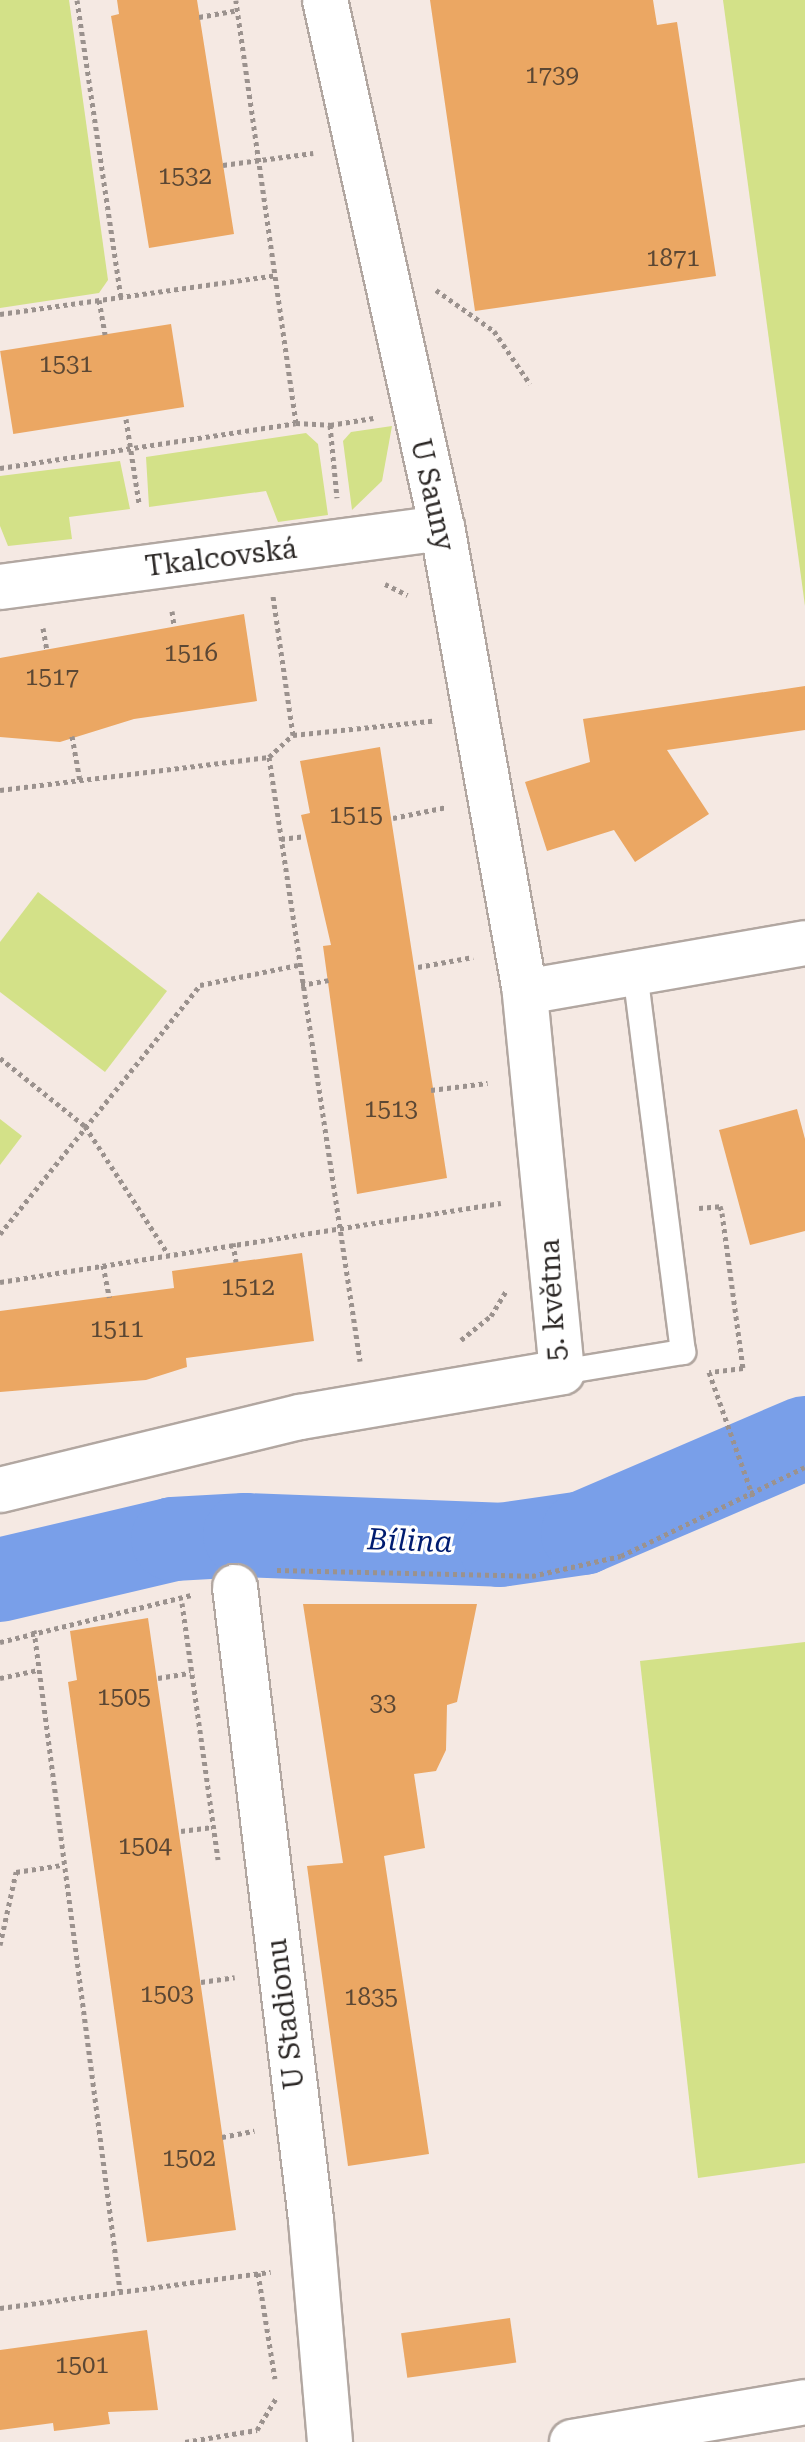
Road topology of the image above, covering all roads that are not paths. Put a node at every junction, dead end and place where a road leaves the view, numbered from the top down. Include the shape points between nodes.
1 (325, 0) edge
2 (442, 528) junction
3 (0, 587) edge
4 (805, 943) edge
5 (635, 973) junction
6 (525, 992) junction
7 (562, 1372) junction
8 (0, 1490) edge
9 (235, 1587) road end
10 (805, 2402) edge
11 (330, 2442) edge
12 (572, 2442) edge

1 - 2 street, U Sauny
2 - 3 street, Tkalcovská
2 - 6 street, U Sauny
4 - 5 street
5 - 6 street
5 - 7 lane via 683,1352
6 - 7 street, 5. května
7 - 8 street, 5. května via 300,1417
9 - 11 street, U Stadionu via 315,2267
10 - 12 street

